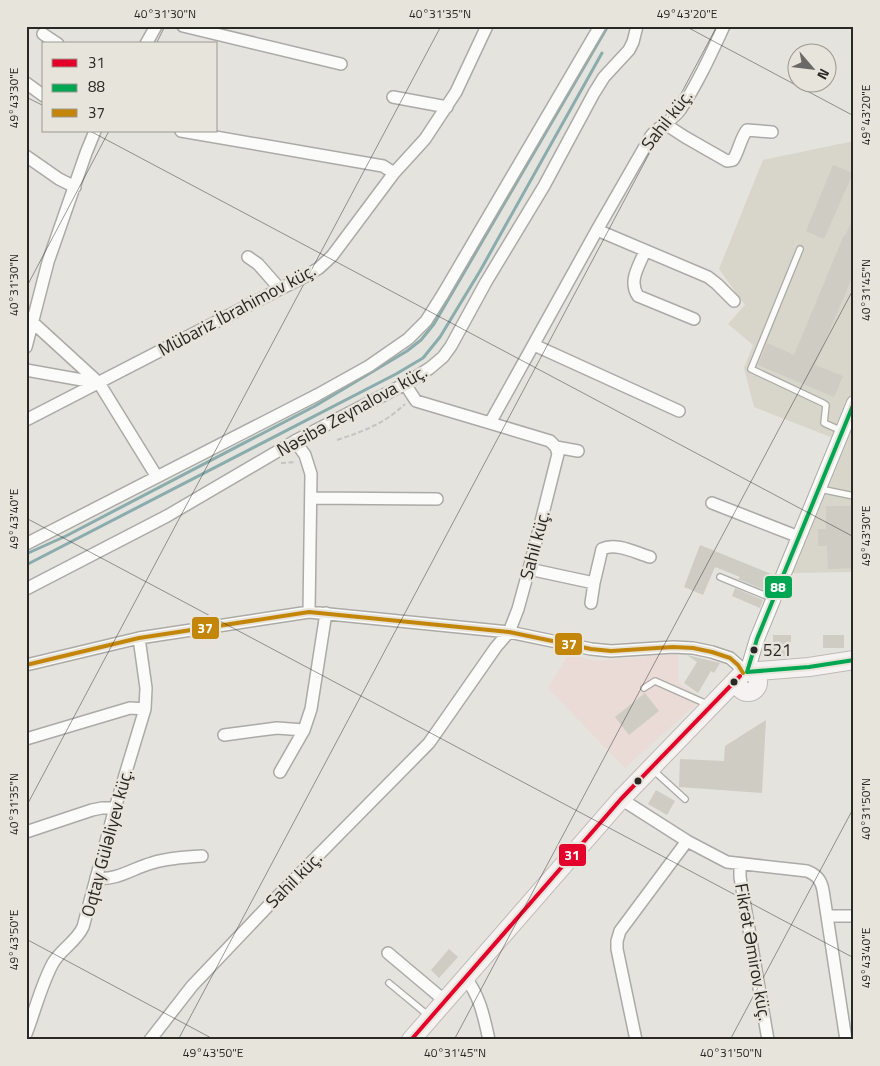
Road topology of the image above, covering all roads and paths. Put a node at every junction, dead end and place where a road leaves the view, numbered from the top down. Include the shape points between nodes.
1 (184, 26) edge
2 (487, 26) edge
3 (600, 26) edge
4 (637, 26) edge
5 (724, 26) edge
6 (153, 28) edge
7 (43, 34) dead end
8 (55, 42) edge
9 (147, 42) edge
10 (341, 64) dead end
11 (26, 83) edge
12 (42, 95) edge
13 (394, 97) dead end
14 (447, 107) junction
15 (665, 124) junction
16 (95, 132) edge
17 (187, 132) edge
18 (772, 132) dead end
19 (26, 156) edge
20 (394, 172) junction
21 (75, 187) junction
22 (597, 230) junction
23 (800, 249) dead end
24 (645, 251) junction
25 (248, 257) dead end
26 (280, 289) junction
27 (734, 301) dead end
28 (29, 319) edge
29 (694, 319) dead end
30 (534, 345) junction
31 (26, 347) edge
32 (26, 370) edge
33 (99, 383) junction
34 (404, 384) junction
35 (412, 397) junction
36 (854, 403) edge
37 (679, 412) dead end
38 (26, 420) edge
39 (490, 423) junction
40 (842, 431) junction
41 (337, 440) dead end
42 (295, 441) junction
43 (556, 447) junction
44 (578, 451) dead end
45 (157, 477) junction
46 (820, 489) junction
47 (854, 496) edge
48 (311, 498) junction
49 (436, 498) dead end
50 (712, 503) dead end
51 (799, 537) junction
52 (26, 544) edge
53 (650, 557) dead end
54 (529, 569) junction
55 (720, 577) dead end
56 (594, 583) junction
57 (26, 589) edge
58 (774, 599) junction
59 (591, 603) dead end
60 (309, 612) junction
61 (326, 613) junction
62 (509, 632) junction
63 (139, 638) junction
64 (854, 660) edge
65 (26, 665) edge
66 (809, 667) junction
67 (743, 674) junction
68 (644, 688) dead end
69 (752, 691) junction
70 (711, 706) junction
71 (145, 709) junction
72 (695, 723) junction
73 (304, 730) junction
74 (224, 735) dead end
75 (26, 738) edge
76 (650, 768) junction
77 (280, 772) dead end
78 (621, 799) junction
79 (685, 799) dead end
80 (115, 808) junction
81 (26, 832) edge
82 (688, 841) junction
83 (202, 856) dead end
84 (740, 864) junction
85 (96, 878) junction
86 (827, 916) junction
87 (854, 916) edge
88 (388, 953) dead end
89 (466, 977) junction
90 (389, 983) dead end
91 (445, 1001) junction
92 (430, 1017) junction
93 (26, 1034) edge
94 (150, 1040) edge
95 (411, 1040) edge
96 (489, 1040) edge
97 (636, 1040) edge
98 (768, 1040) edge
99 (846, 1040) edge

1 - 10 street
2 - 14 street, Mübariz İbrahimov küç.
3 - 45 street via 426,321 408,339 369,366
4 - 34 street, Nəsibə Zeynalova küç. via 633,42 594,93 452,346 430,368
5 - 15 street, Sahil küç. via 680,110
6 - 9 street
7 - 8 street
11 - 12 street
13 - 14 street
14 - 20 street, Mübariz İbrahimov küç. via 425,139
15 - 18 street via 727,161 733,160 747,130
15 - 22 street, Sahil küç. via 651,136
16 - 21 street
17 - 20 street via 382,166
19 - 21 street
20 - 26 street, Mübariz İbrahimov küç. via 332,256 319,268
21 - 28 street
22 - 24 street
22 - 30 street, Sahil küç.
23 - 40 lane via 751,369 826,405 824,423
24 - 27 street via 708,277
24 - 29 street via 633,278 638,296
25 - 26 street
26 - 33 street, Mübariz İbrahimov küç.
28 - 31 street
28 - 33 street
30 - 37 street
30 - 39 street, Sahil küç.
32 - 33 street
33 - 38 street, Mübariz İbrahimov küç.
33 - 45 street
34 - 35 street
34 - 42 street, Nəsibə Zeynalova küç.
35 - 39 street via 427,405
35 - 41 path via 382,423
36 - 40 street
39 - 43 street via 550,441
40 - 46 street
42 - 48 street via 309,463
42 - 57 street, Nəsibə Zeynalova küç. via 204,496
43 - 44 street
43 - 54 street, Sahil küç. via 558,454
45 - 52 street
46 - 47 lane
46 - 51 street
48 - 49 street
48 - 60 street
50 - 51 street
51 - 58 street
53 - 56 street via 607,546 602,549
54 - 56 street
54 - 62 street, Sahil küç.
55 - 58 lane
56 - 59 street
58 - 67 street
60 - 61 street
60 - 63 street
61 - 62 street
61 - 73 street via 311,709
62 - 67 street via 611,651 693,648 730,658
62 - 94 street, Sahil küç. via 429,743 192,986
63 - 65 street
63 - 71 street, Oqtay Güləliyev küç. via 147,699
64 - 66 main road
66 - 67 main road
66 - 69 main road
67 - 69 main road via 757,678 758,683
67 - 70 main road
68 - 70 lane via 655,681
69 - 72 main road
70 - 72 main road
71 - 75 street via 130,708
71 - 80 street, Oqtay Güləliyev küç.
72 - 76 main road
73 - 74 street via 277,728
73 - 77 street
76 - 78 main road
76 - 79 lane
78 - 82 street
78 - 89 main road
80 - 81 street via 92,810
80 - 85 street, Oqtay Güləliyev küç.
82 - 84 street via 727,862
82 - 97 street via 620,931 617,941
83 - 85 street via 150,863 111,878
84 - 86 street via 807,870 816,874 824,890
84 - 98 street, Fikrət Əmirov küç.
85 - 93 street, Oqtay Güləliyev küç. via 79,936 54,963
86 - 87 street
86 - 99 street
88 - 91 street
89 - 91 main road
89 - 96 street via 482,1010
90 - 92 lane
91 - 92 main road
92 - 95 main road

